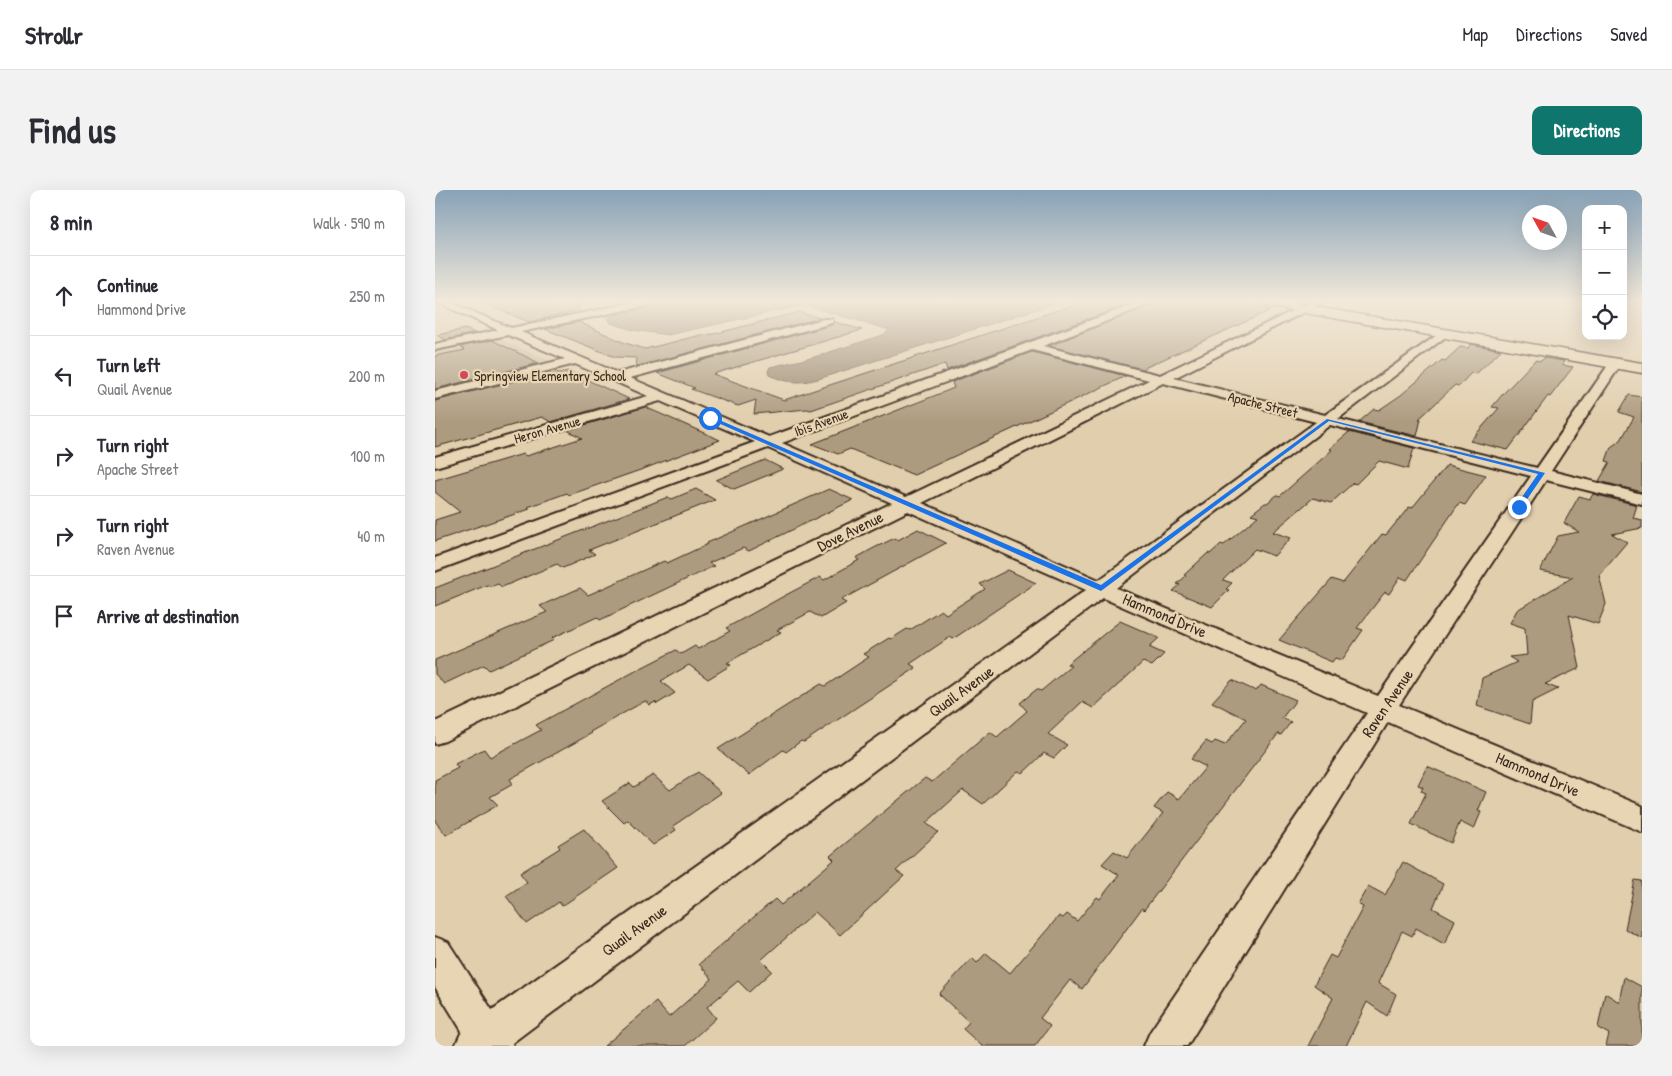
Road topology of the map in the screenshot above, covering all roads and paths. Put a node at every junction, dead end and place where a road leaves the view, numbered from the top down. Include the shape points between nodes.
1 (460, 342) edge
2 (533, 342) edge
3 (750, 342) edge
4 (1041, 342) edge
5 (1238, 342) edge
6 (1432, 342) edge
7 (1493, 342) edge
8 (1030, 346) junction
9 (435, 347) edge
10 (577, 360) junction
11 (1615, 364) junction
12 (1642, 368) edge
13 (616, 378) junction
14 (1162, 379) junction
15 (435, 395) edge
16 (659, 397) junction
17 (1329, 420) junction
18 (767, 442) junction
19 (435, 462) edge
20 (1541, 473) junction
21 (1642, 498) edge
22 (907, 503) junction
23 (435, 565) edge
24 (1101, 588) junction
25 (1384, 707) junction
26 (435, 734) edge
27 (1642, 819) edge
28 (435, 954) edge
29 (485, 1043) edge
30 (1164, 1046) edge

1 - 9 street
2 - 10 street, Hammond Drive
3 - 13 street
4 - 8 street, Ibis Avenue
5 - 14 street, Dove Avenue
6 - 17 street, Quail Avenue
7 - 11 street
8 - 14 street, Apache Street
8 - 18 street, Ibis Avenue
10 - 13 street, Hammond Drive
10 - 15 street
11 - 12 street
11 - 20 street, Raven Avenue
13 - 16 street, Hammond Drive
14 - 17 street, Apache Street
14 - 22 street, Dove Avenue
16 - 18 street, Hammond Drive
16 - 19 street, Heron Avenue
17 - 20 street, Apache Street
17 - 24 street, Quail Avenue
18 - 22 street, Hammond Drive
18 - 23 street, Ibis Avenue
20 - 21 street, Apache Street
20 - 25 street, Raven Avenue
22 - 24 street, Hammond Drive
22 - 26 street, Dove Avenue
24 - 25 street, Hammond Drive
24 - 29 street, Quail Avenue
25 - 27 street, Hammond Drive
25 - 30 street, Raven Avenue
28 - 29 street

